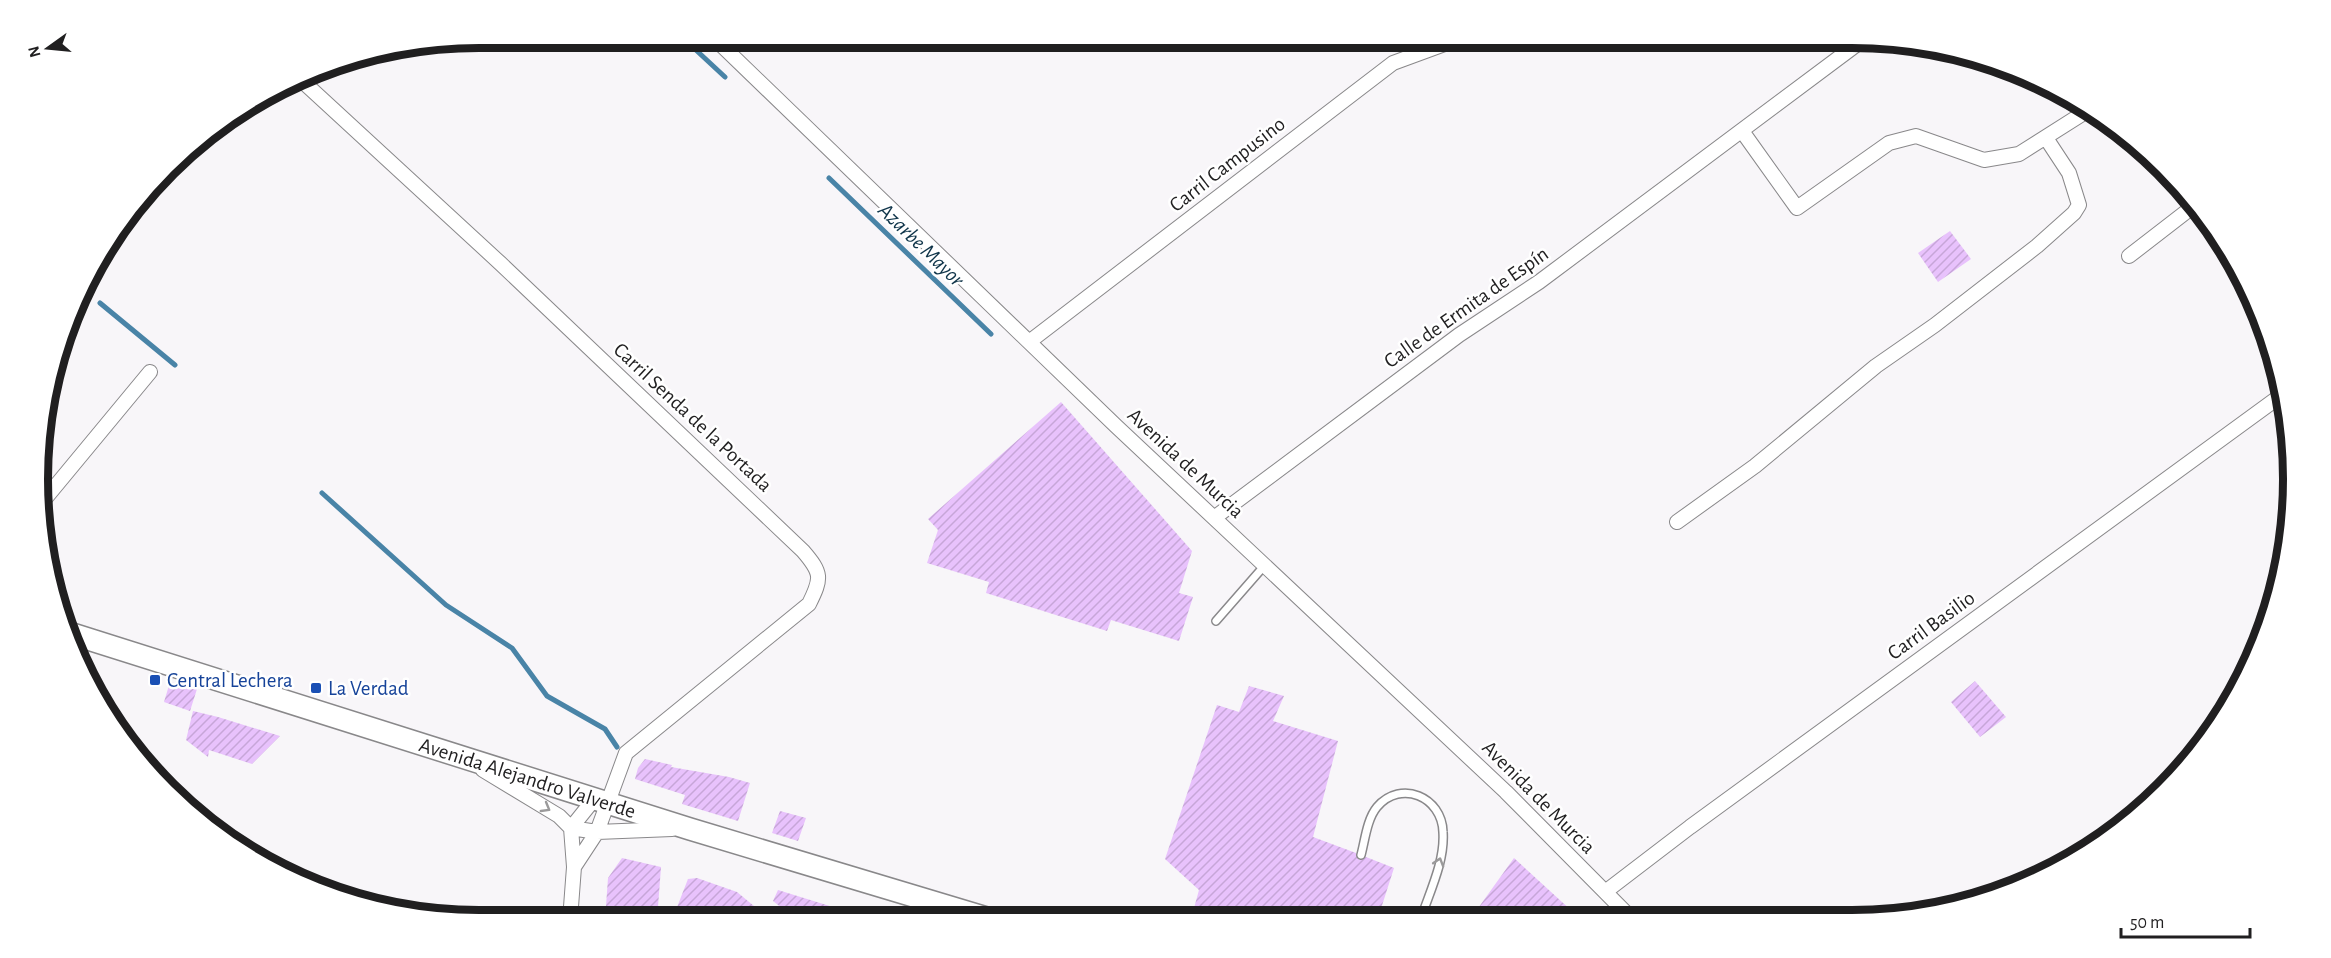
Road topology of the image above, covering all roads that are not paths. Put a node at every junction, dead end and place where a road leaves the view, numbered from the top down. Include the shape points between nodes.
1 (724, 48) edge
2 (1434, 48) edge
3 (1852, 48) edge
4 (306, 84) edge
5 (2081, 115) edge
6 (1742, 131) junction
7 (2046, 138) junction
8 (2188, 210) edge
9 (2129, 256) dead end
10 (1029, 342) junction
11 (150, 372) dead end
12 (2276, 399) edge
13 (49, 495) edge
14 (1214, 518) junction
15 (1677, 522) dead end
16 (1265, 566) junction
17 (1216, 621) dead end
18 (78, 636) edge
19 (460, 756) junction
20 (602, 800) junction
21 (571, 828) junction
22 (690, 828) junction
23 (597, 832) junction
24 (1361, 855) dead end
25 (574, 867) junction
26 (1605, 892) junction
27 (571, 910) edge
28 (960, 910) edge
29 (1424, 910) edge
30 (1623, 910) edge

1 - 10 street, Avenida de Murcia
2 - 10 street, Carril Campusino via 1393,63
3 - 6 street, Calle de Ermita de Espín
4 - 20 street, Carril Senda de la Portada via 803,550 816,567 819,585 809,604 626,753
5 - 7 street
6 - 7 street via 1797,208 1889,143 1916,136 1984,160 2019,154
6 - 14 street, Calle de Ermita de Espín
7 - 15 street via 2069,173 2079,205 2074,213 1935,325 1876,366 1755,466
8 - 9 street
10 - 14 street, Avenida de Murcia
11 - 13 street
12 - 26 street, Carril Basilio
14 - 16 street, Avenida de Murcia
16 - 17 lane
16 - 26 street, Avenida de Murcia via 1506,792
18 - 19 main road, Avenida Alejandro Valverde
19 - 20 main road, Avenida Alejandro Valverde
19 -> 21 street via 559,816
20 - 21 street
20 - 22 main road, Avenida Alejandro Valverde
20 - 23 street, Carril Senda de la Portada
21 - 23 street
21 - 25 street
22 - 23 street
22 - 28 main road, Avenida Alejandro Valverde
23 - 25 street, Carril Senda de la Portada
29 -> 24 lane via 1442,852 1443,831 1429,801 1407,792 1388,797 1371,818
25 - 27 street
26 - 30 street, Avenida de Murcia

